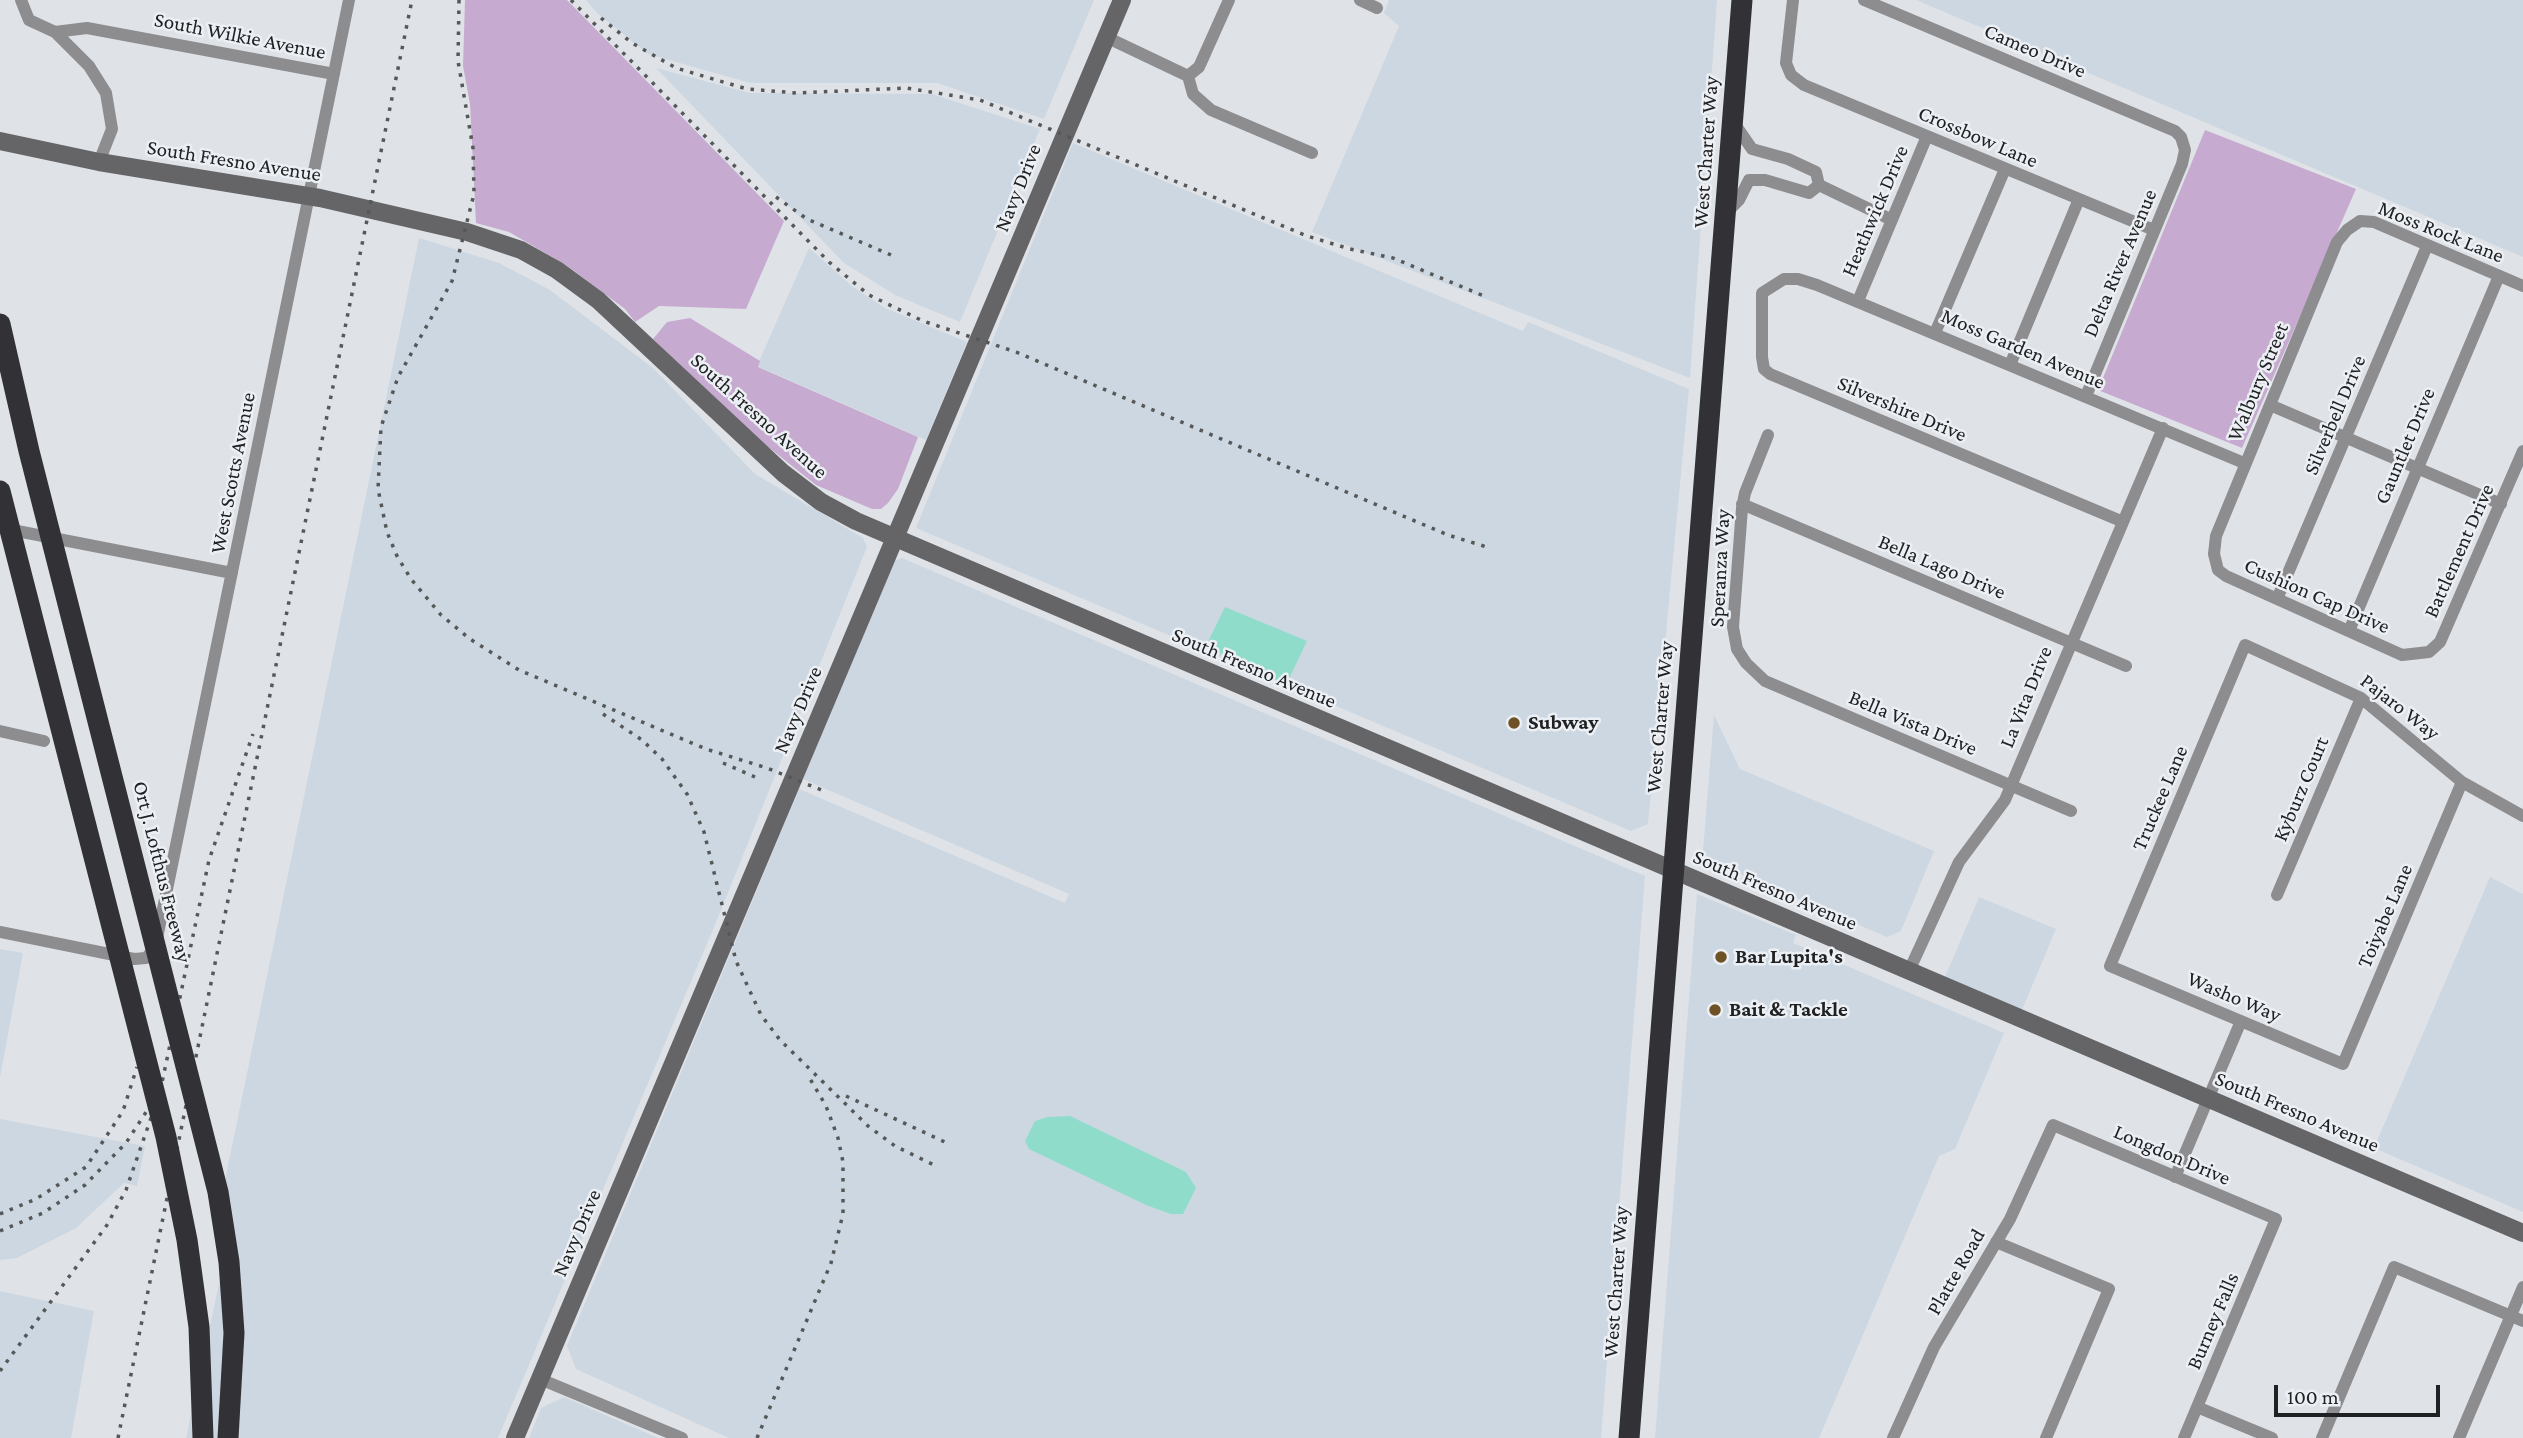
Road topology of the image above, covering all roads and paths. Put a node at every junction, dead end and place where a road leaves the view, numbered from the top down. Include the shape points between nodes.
1 (20, 0) edge
2 (349, 0) edge
3 (1122, 0) edge
4 (1229, 0) edge
5 (1360, 0) edge
6 (1742, 0) edge
7 (1793, 0) edge
8 (1864, 0) edge
9 (1377, 8) dead end
10 (55, 32) junction
11 (1106, 37) junction
12 (334, 74) junction
13 (1188, 76) junction
14 (1734, 122) junction
15 (1927, 136) junction
16 (0, 141) edge
17 (2184, 145) joint
18 (1311, 153) dead end
19 (99, 162) junction
20 (2005, 169) junction
21 (1819, 185) junction
22 (310, 197) junction
23 (2079, 199) junction
24 (1727, 212) junction
25 (1892, 220) junction
26 (2154, 230) junction
27 (2347, 230) joint
28 (2427, 246) junction
29 (2498, 276) junction
30 (1784, 279) joint
31 (2523, 286) edge
32 (1858, 301) junction
33 (0, 324) edge
34 (1935, 333) junction
35 (2010, 366) junction
36 (2085, 396) junction
37 (2270, 405) junction
38 (2163, 428) junction
39 (1768, 435) dead end
40 (2346, 439) junction
41 (2523, 451) edge
42 (2244, 463) junction
43 (2416, 467) junction
44 (0, 491) edge
45 (1742, 504) junction
46 (2501, 504) junction
47 (2121, 521) junction
48 (0, 527) edge
49 (894, 540) junction
50 (2214, 554) joint
51 (232, 573) junction
52 (2277, 599) junction
53 (2349, 631) junction
54 (2070, 642) junction
55 (2245, 645) joint
56 (2418, 655) joint
57 (1745, 663) joint
58 (2126, 666) dead end
59 (2361, 698) junction
60 (0, 731) edge
61 (44, 741) dead end
62 (2462, 782) junction
63 (2011, 786) junction
64 (2071, 811) dead end
65 (2523, 816) edge
66 (1672, 872) junction
67 (2277, 895) dead end
68 (0, 932) edge
69 (2110, 966) joint
70 (1909, 971) junction
71 (2241, 1021) junction
72 (2343, 1065) joint
73 (2208, 1099) junction
74 (2053, 1125) joint
75 (2175, 1177) junction
76 (2276, 1219) joint
77 (2523, 1233) edge
78 (1997, 1242) junction
79 (2523, 1287) edge
80 (2517, 1319) edge
81 (540, 1378) junction
82 (2197, 1406) junction
83 (203, 1438) edge
84 (229, 1438) edge
85 (515, 1438) edge
86 (682, 1438) edge
87 (1629, 1438) edge
88 (1893, 1438) edge
89 (2046, 1438) edge
90 (2184, 1438) edge
91 (2272, 1438) edge
92 (2322, 1438) edge
93 (2459, 1438) edge

1 - 10 street via 29,20
2 - 12 street, West Scotts Avenue
3 - 11 street, Navy Drive
4 - 13 street via 1199,66
5 - 9 street
6 - 14 highway, West Charter Way
7 - 15 street, Crossbow Lane via 1786,63 1791,75 1804,85
8 - 17 street, Cameo Drive via 2175,131
10 - 12 street, South Wilkie Avenue via 87,28
10 - 19 street via 89,66 106,93 112,129
11 - 13 street
11 - 49 street, Navy Drive
12 - 22 street, West Scotts Avenue
13 - 18 street via 1193,94 1210,110
14 - 21 street via 1752,149 1816,172
14 - 24 highway, West Charter Way
15 - 20 street, Crossbow Lane
15 - 25 street, Heathwick Drive
16 - 19 street, South Fresno Avenue
17 - 26 street, Delta River Avenue via 2182,164
19 - 22 street, South Fresno Avenue
20 - 23 street, Crossbow Lane
20 - 34 street
21 - 24 street via 1809,193 1749,180
21 - 25 street
22 - 49 street, South Fresno Avenue via 467,232 521,250 557,270 624,323 783,473 821,502
22 - 51 street, West Scotts Avenue
23 - 26 street, Crossbow Lane
23 - 35 street
24 - 66 highway, West Charter Way
25 - 32 street, Heathwick Drive
26 - 36 street, Delta River Avenue
27 - 28 street, Moss Rock Lane via 2360,221 2374,222
27 - 37 street, Walbury Street via 2337,242
28 - 29 street, Moss Rock Lane
28 - 40 street, Silverbell Drive
29 - 31 street, Moss Rock Lane
29 - 43 street, Gauntlet Drive
30 - 32 street, Moss Garden Avenue via 1798,279
30 - 47 street, Silvershire Drive via 1762,293 1760,302 1762,357 1770,374
32 - 34 street, Moss Garden Avenue
33 - 84 highway, Ort J. Lofthus Freeway, bridge via 218,1192 234,1333
34 - 35 street, Moss Garden Avenue
35 - 36 street, Moss Garden Avenue
36 - 38 street, Moss Garden Avenue
37 - 40 street
37 - 42 street, Walbury Street
38 - 42 street, Moss Garden Avenue
38 - 47 street, La Vita Drive
39 - 45 street, Speranza Way
40 - 43 street
40 - 52 street, Silverbell Drive
41 - 46 street, Battlement Drive
42 - 50 street, Walbury Street via 2216,536
43 - 46 street
43 - 53 street, Gauntlet Drive
44 - 83 highway, bridge via 166,1137 199,1327
45 - 54 street, Bella Lago Drive
45 - 57 street, Speranza Way via 1733,627
46 - 56 street, Battlement Drive via 2440,642
47 - 54 street, La Vita Drive
48 - 51 street
49 - 66 street, South Fresno Avenue
49 - 81 street, Navy Drive
50 - 52 street, Cushion Cap Drive via 2218,570 2226,576
51 - 68 street, West Scotts Avenue via 153,953 134,959
52 - 53 street, Cushion Cap Drive
53 - 56 street, Cushion Cap Drive via 2402,655
54 - 58 street, Bella Lago Drive
54 - 63 street, La Vita Drive
55 - 59 street, Pajaro Way
55 - 69 street, Truckee Lane
57 - 63 street, Bella Vista Drive via 1765,681
59 - 62 street, Pajaro Way
59 - 67 street, Kyburz Court
60 - 61 street
62 - 65 street, Pajaro Way
62 - 72 street, Toiyabe Lane
63 - 64 street, Bella Vista Drive
63 - 70 street, La Vita Drive via 1959,862
66 - 70 street, South Fresno Avenue
66 - 87 highway, West Charter Way
69 - 71 street, Washo Way
70 - 73 street, South Fresno Avenue
71 - 72 street, Washo Way
71 - 73 street
73 - 75 street
73 - 77 street, South Fresno Avenue
74 - 75 street, Longdon Drive
74 - 78 street, Platte Road
75 - 76 street, Longdon Drive
76 - 82 street, Burney Falls
78 - 88 street, Platte Road via 1934,1348
78 - 89 street via 2109,1289
79 - 80 street
80 - 92 street via 2394,1267
80 - 93 street
81 - 85 street, Navy Drive
81 - 86 street
82 - 90 street, Burney Falls
82 - 91 street

